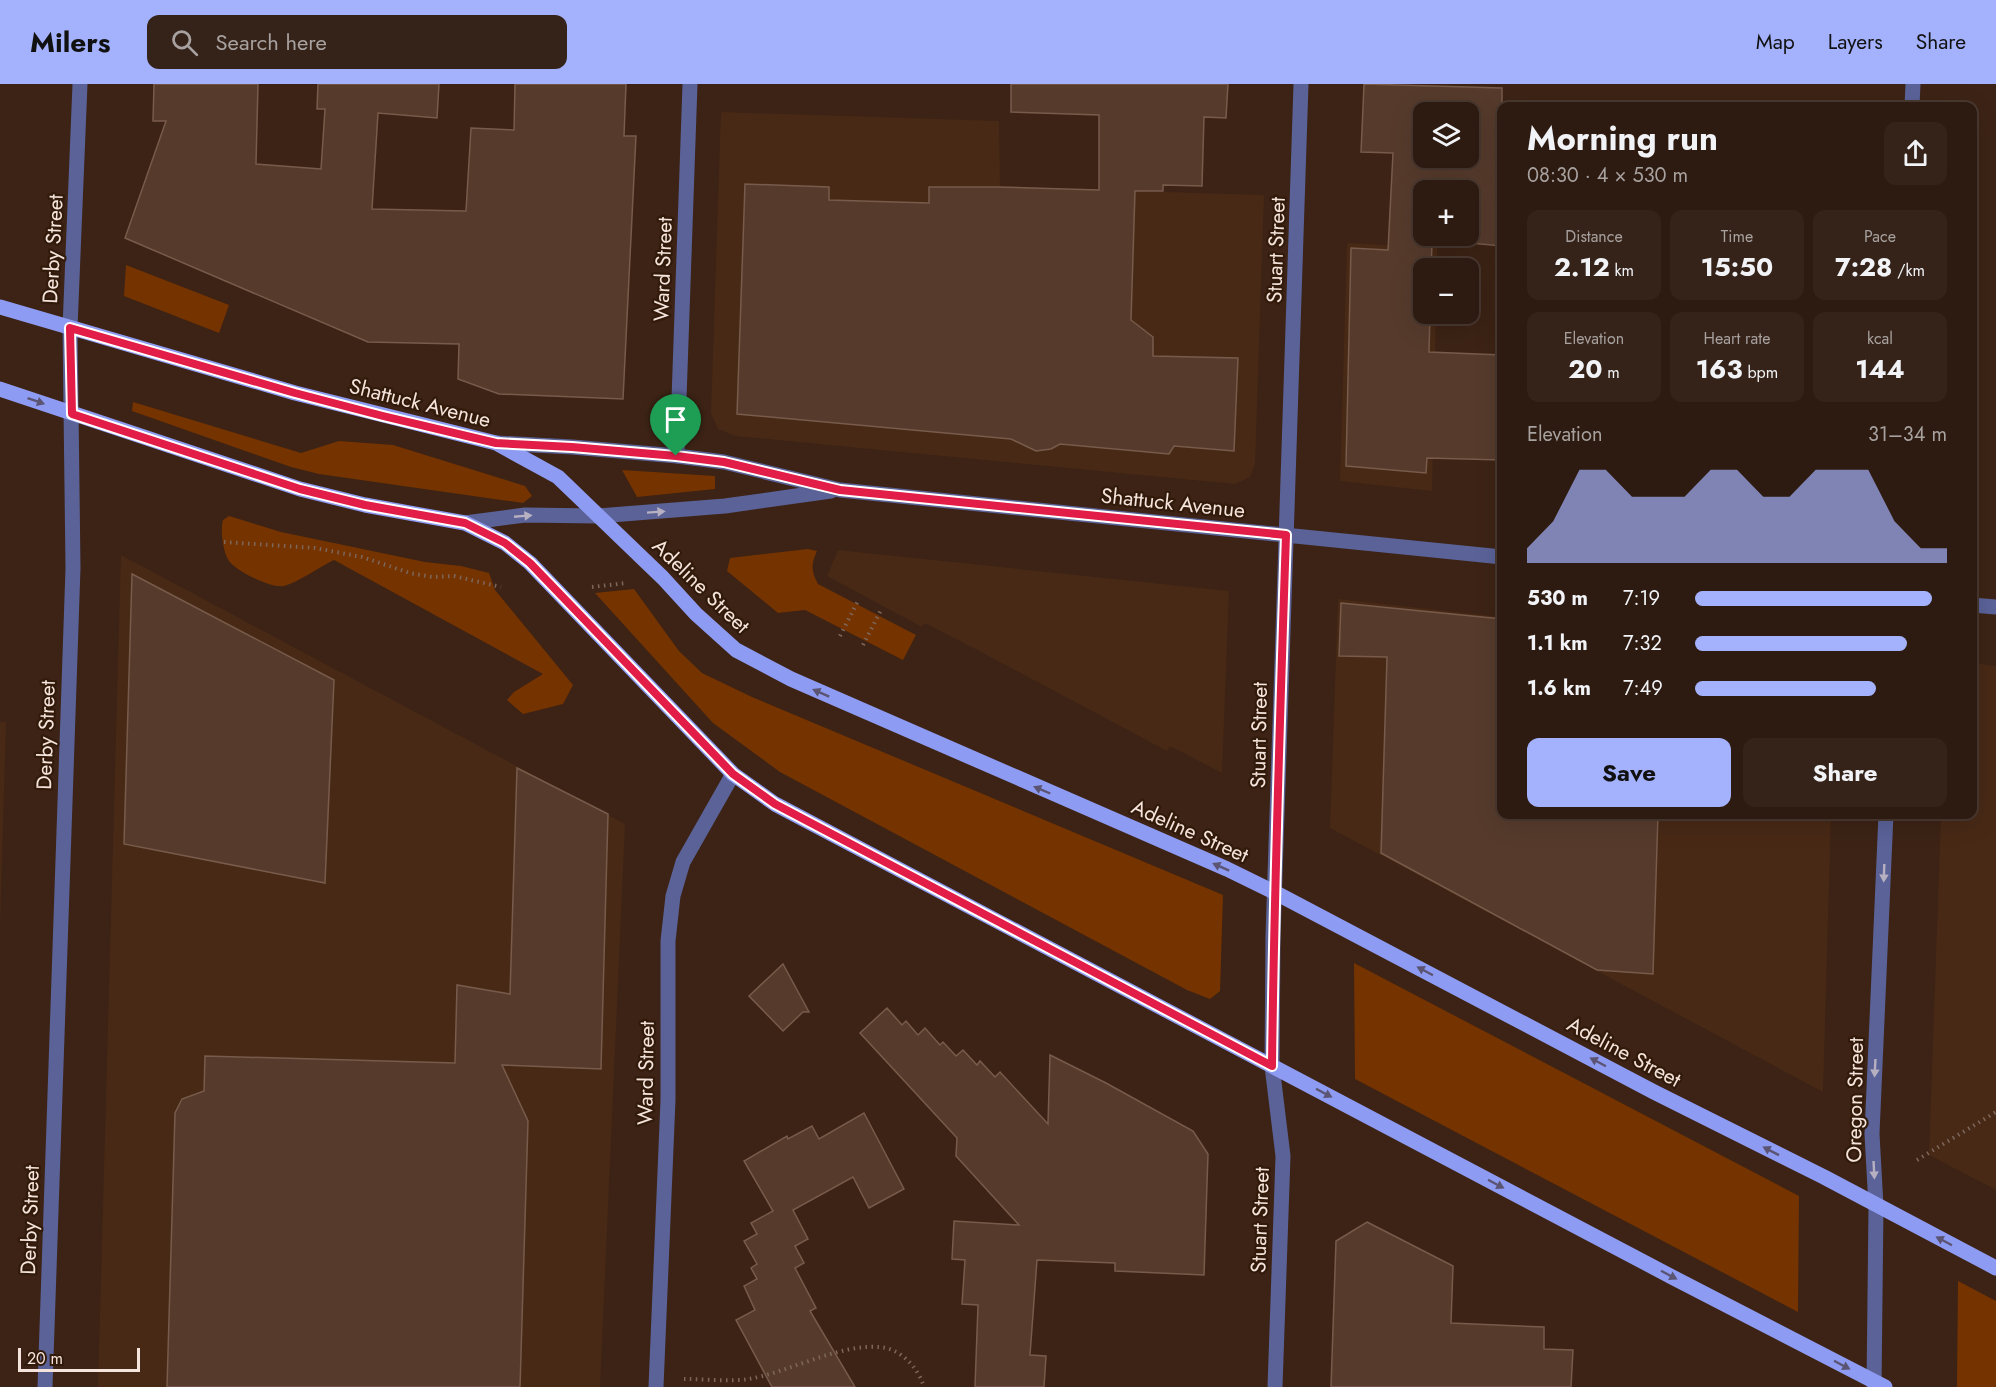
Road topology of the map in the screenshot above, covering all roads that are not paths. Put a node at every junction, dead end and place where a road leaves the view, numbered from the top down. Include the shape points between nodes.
1 (80, 84) edge
2 (690, 84) edge
3 (1301, 84) edge
4 (1913, 84) edge
5 (1912, 102) edge
6 (0, 307) edge
7 (70, 328) junction
8 (0, 389) edge
9 (72, 414) junction
10 (496, 443) junction
11 (676, 456) junction
12 (840, 490) junction
13 (598, 516) junction
14 (465, 523) junction
15 (1286, 535) junction
16 (1497, 556) edge
17 (1977, 605) edge
18 (1996, 607) edge
19 (733, 774) junction
20 (1886, 819) edge
21 (1274, 892) junction
22 (1272, 1066) junction
23 (1876, 1206) junction
24 (1996, 1268) edge
25 (657, 1383) edge
26 (1877, 1385) edge
27 (45, 1387) edge
28 (1275, 1387) edge

1 - 7 street, Derby Street
2 - 11 street, Ward Street
3 - 15 street, Stuart Street
4 - 5 street
6 - 7 main road, Shattuck Avenue
7 - 9 street, Derby Street
7 - 10 main road, Shattuck Avenue via 306,396
8 -> 9 main road, Shattuck Avenue
9 - 14 main road, Shattuck Avenue via 300,489
9 - 27 street, Derby Street via 73,568
10 - 11 street, Shattuck Avenue
10 - 13 main road, Adeline Street via 558,477
11 - 12 street, Shattuck Avenue via 724,462
13 -> 12 street, Shattuck Avenue via 725,506
12 - 15 street, Shattuck Avenue
14 -> 13 street, Shattuck Avenue via 525,515
21 -> 13 main road, Adeline Street via 812,689 736,650
14 - 19 main road via 505,543 530,563
15 - 16 street, Shattuck Avenue
15 - 21 street, Stuart Street
17 - 18 street
19 - 22 main road via 810,823
19 - 25 street, Ward Street via 683,862 673,896 668,941 668,1100
20 -> 23 street, Oregon Street via 1872,1134
21 - 22 street, Stuart Street
23 -> 21 main road, Adeline Street
22 -> 26 main road
22 - 28 street, Stuart Street via 1283,1156
24 -> 23 main road, Adeline Street
23 - 26 street, Oregon Street

